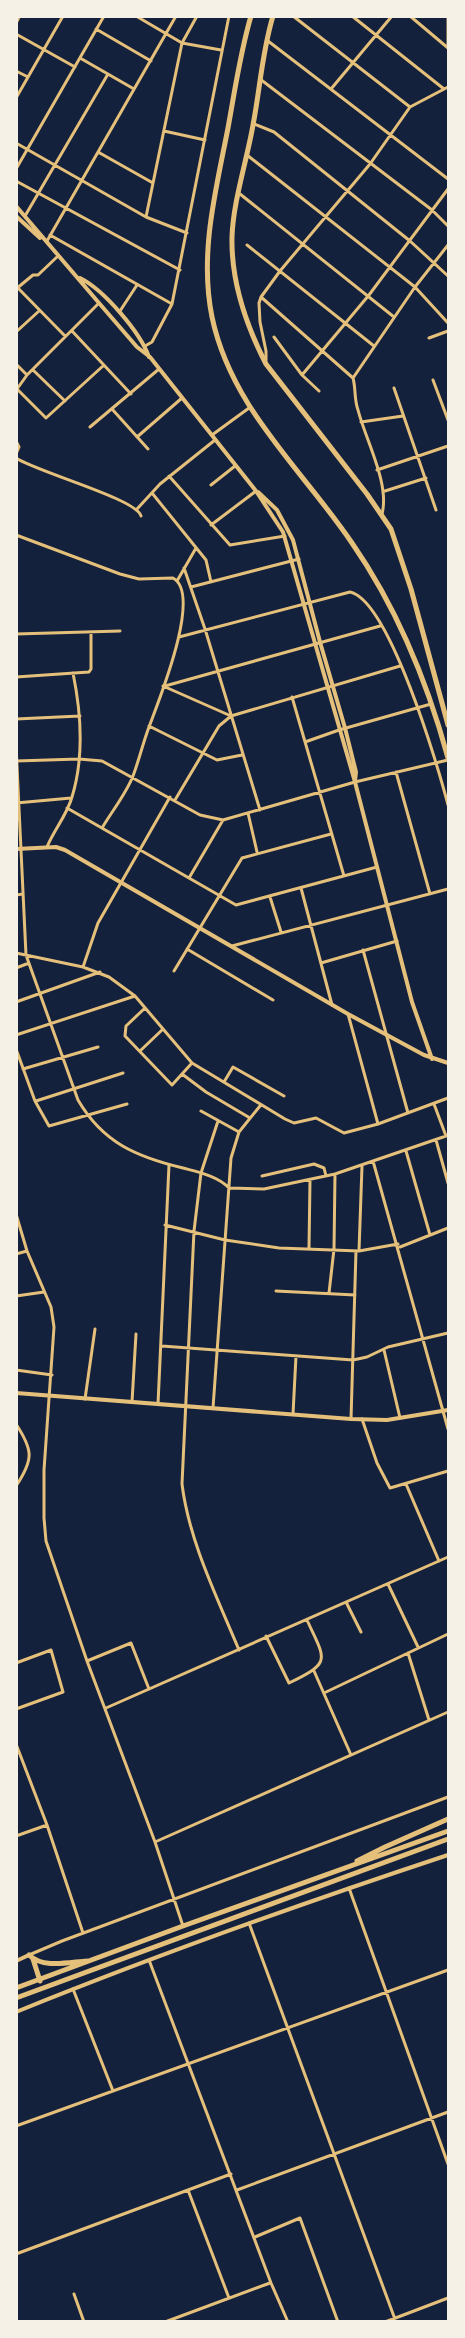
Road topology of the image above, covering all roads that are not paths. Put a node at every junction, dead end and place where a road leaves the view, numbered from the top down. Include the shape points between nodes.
1 (20, 16) edge
2 (63, 16) edge
3 (104, 16) edge
4 (136, 16) edge
5 (176, 16) edge
6 (196, 16) edge
7 (228, 16) edge
8 (251, 16) edge
9 (273, 16) edge
10 (293, 16) edge
11 (352, 16) edge
12 (392, 16) edge
13 (448, 16) edge
14 (411, 17) edge
15 (16, 22) edge
16 (96, 29) junction
17 (16, 34) edge
18 (166, 34) junction
19 (376, 35) junction
20 (267, 40) junction
21 (182, 43) junction
22 (448, 48) edge
23 (44, 50) junction
24 (221, 50) junction
25 (80, 58) junction
26 (151, 61) junction
27 (353, 62) junction
28 (75, 67) junction
29 (16, 70) edge
30 (108, 74) junction
31 (29, 77) junction
32 (260, 79) junction
33 (448, 87) edge
34 (134, 89) junction
35 (331, 89) junction
36 (444, 89) junction
37 (16, 98) edge
38 (410, 107) junction
39 (254, 124) junction
40 (164, 131) junction
41 (391, 135) junction
42 (205, 140) junction
43 (16, 143) edge
44 (28, 150) junction
45 (98, 152) junction
46 (247, 155) junction
47 (370, 164) junction
48 (55, 165) junction
49 (16, 169) edge
50 (448, 179) edge
51 (82, 180) junction
52 (16, 181) edge
53 (153, 183) junction
54 (448, 189) edge
55 (348, 191) junction
56 (39, 193) junction
57 (240, 194) junction
58 (16, 206) edge
59 (66, 208) junction
60 (432, 210) junction
61 (16, 216) edge
62 (25, 216) junction
63 (146, 217) junction
64 (326, 217) junction
65 (448, 226) edge
66 (188, 233) junction
67 (50, 235) junction
68 (410, 241) junction
69 (46, 243) junction
70 (304, 243) junction
71 (247, 245) dead end
72 (448, 245) edge
73 (58, 255) junction
74 (434, 261) junction
75 (390, 268) junction
76 (180, 270) junction
77 (280, 271) junction
78 (77, 276) junction
79 (448, 276) edge
80 (137, 285) junction
81 (415, 287) junction
82 (17, 288) edge
83 (369, 295) junction
84 (261, 297) junction
85 (99, 303) junction
86 (172, 304) junction
87 (40, 310) junction
88 (119, 313) junction
89 (394, 316) junction
90 (345, 323) junction
91 (448, 323) edge
92 (72, 331) junction
93 (448, 331) edge
94 (16, 332) edge
95 (66, 337) junction
96 (274, 337) dead end
97 (429, 338) dead end
98 (145, 346) junction
99 (374, 346) junction
100 (323, 349) junction
101 (150, 357) junction
102 (16, 364) edge
103 (266, 364) junction
104 (104, 365) junction
105 (159, 369) junction
106 (33, 370) junction
107 (27, 375) junction
108 (302, 375) junction
109 (353, 378) junction
110 (433, 380) dead end
111 (394, 388) dead end
112 (17, 389) edge
113 (318, 390) dead end
114 (130, 394) junction
115 (182, 398) junction
116 (65, 401) junction
117 (249, 408) junction
118 (112, 409) junction
119 (403, 416) junction
120 (448, 420) edge
121 (362, 422) junction
122 (90, 427) dead end
123 (212, 435) junction
124 (137, 437) junction
125 (215, 440) junction
126 (16, 441) edge
127 (448, 446) edge
128 (148, 449) dead end
129 (16, 456) edge
130 (418, 456) junction
131 (236, 465) junction
132 (377, 470) junction
133 (169, 476) junction
134 (426, 478) junction
135 (211, 485) dead end
136 (256, 491) junction
137 (384, 492) junction
138 (152, 493) junction
139 (137, 509) junction
140 (436, 510) dead end
141 (382, 514) junction
142 (141, 516) dead end
143 (211, 525) junction
144 (16, 535) edge
145 (285, 536) junction
146 (196, 548) junction
147 (299, 559) junction
148 (292, 561) junction
149 (184, 568) junction
150 (177, 581) junction
151 (211, 582) junction
152 (191, 587) junction
153 (310, 602) junction
154 (304, 603) junction
155 (380, 626) junction
156 (206, 629) junction
157 (120, 631) dead end
158 (91, 632) junction
159 (16, 634) edge
160 (179, 637) junction
161 (320, 642) junction
162 (314, 644) junction
163 (401, 666) junction
164 (218, 672) junction
165 (73, 673) junction
166 (16, 677) edge
167 (163, 686) junction
168 (333, 686) junction
169 (326, 687) junction
170 (292, 697) junction
171 (433, 704) junction
172 (419, 706) junction
173 (80, 716) junction
174 (231, 716) junction
175 (16, 719) edge
176 (448, 725) edge
177 (149, 726) junction
178 (345, 728) junction
179 (339, 730) junction
180 (305, 742) junction
181 (16, 745) edge
182 (202, 754) junction
183 (242, 755) junction
184 (79, 759) junction
185 (448, 759) edge
186 (17, 761) edge
187 (437, 763) junction
188 (396, 772) junction
189 (133, 776) junction
190 (355, 782) junction
191 (320, 792) junction
192 (170, 797) junction
193 (72, 798) junction
194 (175, 800) junction
195 (18, 803) edge
196 (448, 805) edge
197 (67, 808) junction
198 (260, 810) junction
199 (248, 813) junction
200 (224, 820) junction
201 (102, 828) junction
202 (331, 834) junction
203 (46, 847) junction
204 (19, 849) edge
205 (140, 849) junction
206 (257, 853) junction
207 (377, 867) junction
208 (344, 876) junction
209 (189, 878) junction
210 (121, 881) junction
211 (302, 888) junction
212 (448, 889) edge
213 (23, 894) junction
214 (430, 894) junction
215 (16, 895) edge
216 (219, 896) junction
217 (270, 897) junction
218 (387, 904) junction
219 (311, 924) junction
220 (200, 928) junction
221 (281, 932) junction
222 (397, 941) junction
223 (232, 946) junction
224 (187, 949) junction
225 (363, 950) junction
226 (16, 953) edge
227 (26, 955) junction
228 (29, 963) junction
229 (321, 963) junction
230 (83, 967) junction
231 (16, 968) edge
232 (174, 971) dead end
233 (100, 972) junction
234 (41, 994) junction
235 (135, 996) junction
236 (273, 999) dead end
237 (16, 1002) edge
238 (333, 1005) junction
239 (145, 1008) junction
240 (348, 1014) junction
241 (52, 1024) junction
242 (162, 1030) junction
243 (16, 1035) edge
244 (388, 1036) junction
245 (98, 1047) dead end
246 (16, 1049) edge
247 (140, 1051) junction
248 (63, 1057) junction
249 (432, 1059) junction
250 (192, 1063) junction
251 (448, 1063) edge
252 (23, 1069) junction
253 (123, 1073) dead end
254 (182, 1074) junction
255 (223, 1082) junction
256 (74, 1088) junction
257 (284, 1095) dead end
258 (448, 1098) edge
259 (35, 1101) junction
260 (127, 1104) dead end
261 (434, 1104) junction
262 (261, 1106) junction
263 (201, 1111) dead end
264 (408, 1114) junction
265 (88, 1117) junction
266 (250, 1118) junction
267 (218, 1121) junction
268 (378, 1124) junction
269 (238, 1132) junction
270 (436, 1140) junction
271 (406, 1150) junction
272 (373, 1161) junction
273 (169, 1165) junction
274 (362, 1166) junction
275 (201, 1173) junction
276 (335, 1174) junction
277 (262, 1176) dead end
278 (326, 1176) junction
279 (310, 1180) junction
280 (448, 1183) edge
281 (229, 1188) junction
282 (16, 1214) edge
283 (165, 1225) junction
284 (448, 1228) edge
285 (194, 1231) junction
286 (430, 1235) junction
287 (225, 1240) junction
288 (399, 1246) junction
289 (309, 1248) junction
290 (334, 1249) junction
291 (27, 1251) junction
292 (358, 1251) junction
293 (16, 1254) edge
294 (276, 1291) dead end
295 (44, 1292) junction
296 (329, 1293) junction
297 (355, 1295) junction
298 (16, 1296) edge
299 (95, 1329) dead end
300 (448, 1333) edge
301 (136, 1334) dead end
302 (424, 1339) junction
303 (162, 1346) junction
304 (190, 1348) junction
305 (384, 1349) junction
306 (217, 1350) junction
307 (296, 1356) junction
308 (353, 1360) junction
309 (16, 1370) edge
310 (52, 1375) junction
311 (16, 1394) edge
312 (51, 1396) junction
313 (86, 1399) junction
314 (132, 1402) junction
315 (158, 1404) junction
316 (187, 1406) junction
317 (213, 1408) junction
318 (446, 1410) edge
319 (293, 1414) junction
320 (400, 1418) junction
321 (351, 1419) junction
322 (362, 1419) junction
323 (16, 1424) edge
324 (448, 1429) edge
325 (448, 1471) edge
326 (406, 1484) junction
327 (16, 1486) edge
328 (448, 1557) edge
329 (439, 1561) junction
330 (388, 1584) junction
331 (346, 1602) junction
332 (307, 1620) junction
333 (361, 1632) dead end
334 (448, 1634) edge
335 (266, 1636) junction
336 (419, 1648) junction
337 (239, 1650) junction
338 (408, 1653) junction
339 (87, 1661) junction
340 (16, 1663) edge
341 (314, 1671) junction
342 (149, 1689) junction
343 (324, 1693) junction
344 (106, 1708) junction
345 (16, 1709) edge
346 (448, 1712) edge
347 (429, 1720) junction
348 (16, 1744) edge
349 (351, 1755) junction
350 (448, 1797) edge
351 (448, 1820) edge
352 (47, 1825) junction
353 (448, 1831) edge
354 (16, 1836) edge
355 (448, 1839) edge
356 (155, 1842) junction
357 (448, 1856) edge
358 (345, 1868) junction
359 (349, 1887) junction
360 (174, 1900) junction
361 (249, 1923) junction
362 (183, 1926) junction
363 (83, 1933) junction
364 (31, 1957) junction
365 (95, 1960) junction
366 (149, 1960) junction
367 (16, 1961) edge
368 (448, 1970) edge
369 (40, 1980) junction
370 (16, 1988) edge
371 (43, 1988) junction
372 (73, 1989) junction
373 (386, 1994) junction
374 (16, 1998) edge
375 (16, 2012) edge
376 (289, 2028) junction
377 (189, 2065) junction
378 (113, 2091) junction
379 (448, 2112) edge
380 (431, 2118) junction
381 (16, 2126) edge
382 (335, 2154) junction
383 (448, 2164) edge
384 (231, 2174) junction
385 (188, 2190) junction
386 (237, 2190) junction
387 (255, 2237) junction
388 (16, 2254) edge
389 (271, 2283) junction
390 (74, 2294) dead end
391 (229, 2298) junction
392 (448, 2298) edge
393 (395, 2320) edge
394 (84, 2322) edge
395 (165, 2322) edge
396 (288, 2322) edge
397 (338, 2322) edge
398 (385, 2322) edge

1 - 15 street
2 - 23 street
3 - 16 street
4 - 18 street
5 - 18 street
6 - 21 street
7 - 24 street
8 - 117 highway via 213,202 207,258 216,332
9 - 20 highway
10 - 27 street
11 - 19 street
12 - 19 street
13 - 22 street
14 - 22 street
16 - 25 street
16 - 26 street
17 - 23 street
18 - 21 street
18 - 26 street
19 - 27 street
19 - 36 street
20 - 32 highway
20 - 35 street
21 - 24 street
21 - 40 street
23 - 28 street
23 - 31 street
24 - 42 street
25 - 28 street
25 - 30 street
26 - 34 street
27 - 35 street
27 - 38 street
28 - 44 street
29 - 31 street
30 - 34 street
30 - 48 street
31 - 37 street
32 - 39 highway
32 - 47 street
33 - 36 street
34 - 45 street
35 - 41 street
36 - 38 street
38 - 41 street
39 - 46 highway
39 - 55 street via 274,132
40 - 42 street
40 - 53 street
41 - 47 street
41 - 50 street
42 - 66 street
43 - 44 street
44 - 48 street
44 - 49 street
45 - 51 street
45 - 53 street
46 - 57 highway
46 - 64 street
47 - 55 street
47 - 60 street
48 - 51 street
48 - 56 street
51 - 59 street
51 - 63 street
52 - 56 street
53 - 63 street
54 - 60 street
55 - 64 street
55 - 68 street
56 - 59 street
56 - 62 street
57 - 70 street
57 - 103 highway via 232,234 234,272 241,304
58 - 62 street
59 - 67 street
59 - 76 street
60 - 65 street
60 - 68 street
61 - 69 street
62 - 69 street
63 - 66 street
64 - 70 street
64 - 75 street
66 - 76 street
67 - 69 street
67 - 80 street
68 - 74 street
68 - 75 street
69 - 73 street
70 - 77 street
70 - 83 street
71 - 77 street
72 - 74 street
73 - 78 street
73 - 82 street via 38,275
74 - 79 street
74 - 81 street
75 - 81 street
75 - 83 street
76 - 86 street
77 - 84 street
77 - 90 street
78 - 85 street
78 - 88 street
80 - 86 street
80 - 88 street
81 - 89 street
81 - 91 street
82 - 87 street
83 - 89 street
83 - 90 street
84 - 100 street
84 - 103 street
85 - 92 street
85 - 101 street
86 - 98 street via 152,342
87 - 94 street
87 - 95 street
88 - 98 street
89 - 99 street
90 - 99 street
90 - 100 street
92 - 95 street
92 - 104 street
93 - 97 street
95 - 106 street
96 - 108 street
98 - 101 street
99 - 109 street
100 - 108 street
100 - 109 street
101 - 105 street
102 - 107 street
103 - 141 highway
104 - 114 street
104 - 116 street
105 - 114 street
105 - 115 street
106 - 107 street
106 - 116 street
107 - 112 street
108 - 113 street
109 - 121 street
110 - 120 street
111 - 119 street
112 - 116 street via 46,418
114 - 118 street
115 - 123 street
115 - 124 street
117 - 123 street
117 - 171 highway via 366,564 409,644
118 - 122 street
118 - 124 street
119 - 121 street
119 - 130 street
121 - 132 street
123 - 125 street
124 - 128 street
125 - 131 street
125 - 133 street
126 - 129 street
127 - 130 street
129 - 139 street
130 - 132 street
130 - 134 street
131 - 135 street
131 - 136 street
132 - 137 street
133 - 138 street
133 - 143 street
134 - 137 street
134 - 140 street
136 - 143 street
136 - 145 street
136 - 147 street via 282,517
137 - 141 street
138 - 139 street
138 - 146 street
139 - 142 street
141 - 176 highway via 396,540
143 - 145 street via 230,545
144 - 150 street via 120,574
145 - 148 street
146 - 149 street
146 - 151 street via 206,560
147 - 148 street
147 - 153 street
148 - 151 street
148 - 154 street
149 - 150 street
149 - 152 street
150 - 160 street via 183,600
151 - 152 street
152 - 156 street
153 - 154 street
153 - 155 street via 356,593
153 - 161 street
154 - 156 street
154 - 162 street
155 - 161 street
155 - 163 street
156 - 160 street
156 - 164 street
157 - 158 street
158 - 159 street
158 - 165 street via 90,671
160 - 167 street
161 - 162 street
161 - 168 street
162 - 164 street
162 - 169 street
163 - 168 street
163 - 172 street
164 - 167 street
164 - 174 street
165 - 166 street
165 - 173 street
167 - 174 street
167 - 177 street
168 - 169 street
168 - 178 street
169 - 170 street
169 - 179 street
170 - 174 street
170 - 180 street
171 - 172 street
171 - 185 highway
172 - 178 street
172 - 187 street
173 - 175 street
173 - 184 street
174 - 182 street via 219,726
174 - 183 street
177 - 182 street
177 - 189 street
178 - 179 street
178 - 190 street
179 - 180 street
179 - 190 street
180 - 191 street
181 - 186 street
182 - 183 street via 223,760
182 - 194 street
183 - 198 street
184 - 186 street
184 - 189 street via 102,761
184 - 193 street
185 - 187 street
186 - 195 street
187 - 188 street
187 - 196 street
188 - 190 street
188 - 214 street
189 - 192 street
189 - 201 street
190 - 191 street
190 - 207 street
191 - 198 street
191 - 202 street
192 - 194 street
192 - 205 street
193 - 195 street
193 - 197 street
194 - 200 street via 200,815
195 - 204 street
197 - 201 street
197 - 203 street
198 - 199 street
199 - 200 street
199 - 206 street
200 - 209 street
201 - 205 street
202 - 206 street
202 - 208 street
203 - 204 street
203 - 210 street via 65,850
204 - 213 street
205 - 209 street
205 - 210 street
206 - 216 street via 242,858
207 - 208 street
207 - 218 street
208 - 211 street
209 - 216 street
210 - 220 street
210 - 230 street via 98,923
211 - 217 street
211 - 219 street
212 - 214 street
213 - 215 street
213 - 227 street
214 - 218 street
216 - 217 street via 236,905
216 - 220 street
217 - 221 street
218 - 219 street
218 - 222 street
219 - 221 street
219 - 229 street
220 - 223 street
220 - 224 street
221 - 223 street
222 - 225 street
222 - 249 street
223 - 238 street
224 - 232 street
224 - 236 street
225 - 229 street
225 - 244 street
226 - 227 street
227 - 228 street
227 - 230 street
228 - 231 street
228 - 234 street
229 - 238 street
230 - 233 street
233 - 234 street
233 - 235 street
234 - 237 street
234 - 241 street
235 - 239 street
235 - 241 street
238 - 240 street
239 - 242 street
239 - 247 street via 123,1032
240 - 244 street
240 - 268 street
241 - 243 street
241 - 248 street
242 - 247 street
242 - 250 street
244 - 249 street
244 - 264 street
245 - 248 street
246 - 252 street
247 - 254 street via 172,1085
248 - 252 street
248 - 256 street
249 - 251 street
250 - 254 street
250 - 255 street
252 - 259 street
253 - 256 street
254 - 266 street
255 - 257 street via 233,1067
255 - 262 street
256 - 259 street
256 - 265 street
258 - 261 street
259 - 265 street via 49,1126
260 - 265 street
261 - 264 street
261 - 270 street via 447,1136
262 - 266 street
262 - 268 street via 294,1122 316,1118 344,1133
263 - 267 street
264 - 268 street
265 - 273 street via 124,1149
266 - 269 street
267 - 269 street
267 - 275 street
269 - 281 street
270 - 271 street
270 - 280 street
271 - 272 street
271 - 286 street
272 - 274 street
272 - 288 street
273 - 275 street
273 - 283 street
274 - 276 street
274 - 292 street
275 - 281 street
275 - 285 street
276 - 278 street
276 - 290 street
277 - 278 street via 314,1164 324,1168
278 - 279 street
279 - 281 street via 264,1189
279 - 289 street
281 - 287 street
282 - 291 street
283 - 285 street
283 - 303 street
284 - 286 street
285 - 287 street
285 - 304 street
286 - 288 street
287 - 289 street
287 - 306 street
288 - 292 street
288 - 302 street
289 - 290 street
290 - 292 street
290 - 296 street
291 - 293 street
291 - 295 street
292 - 297 street
294 - 296 street
295 - 298 street
295 - 310 street via 54,1328
296 - 297 street
297 - 308 street
299 - 313 street
300 - 302 street
301 - 314 street
302 - 305 street
302 - 318 street
303 - 304 street
303 - 315 street
304 - 306 street
304 - 316 street
305 - 308 street
305 - 320 street
306 - 307 street
306 - 317 street
307 - 308 street
307 - 319 street
308 - 321 street
309 - 310 street
310 - 312 street
311 - 312 street
312 - 313 street
312 - 339 street via 44,1499 46,1541
313 - 314 street
314 - 315 street
315 - 316 street
316 - 317 street
316 - 337 street via 182,1468 185,1508
317 - 319 street
318 - 320 street
318 - 324 street
319 - 321 street
320 - 322 street
321 - 322 street
322 - 326 street via 390,1488
323 - 327 street via 30,1450 26,1470
325 - 326 street
326 - 329 street
328 - 329 street
329 - 330 street
330 - 331 street
330 - 336 street
331 - 332 street
331 - 333 street
332 - 335 street
332 - 341 street via 323,1656
334 - 336 street
335 - 337 street
335 - 341 street via 289,1683
336 - 338 street
337 - 342 street
338 - 343 street
338 - 347 street
339 - 342 street via 131,1643
339 - 344 street
340 - 345 street via 51,1650 63,1692
341 - 343 street
342 - 344 street
343 - 349 street
344 - 356 street
346 - 347 street
347 - 349 street
348 - 352 street
349 - 356 street
350 - 360 street
351 - 358 highway
352 - 354 street
352 - 363 street
353 - 358 highway
355 - 371 highway
356 - 360 street
357 - 359 street
358 - 362 highway
359 - 361 street
359 - 373 street
360 - 362 street
360 - 363 street
361 - 366 street
361 - 376 street
362 - 365 highway
363 - 364 street
364 - 365 highway via 45,1963
364 - 367 street
364 - 369 highway
365 - 369 highway
366 - 372 street
366 - 377 street
368 - 373 street
369 - 370 highway
369 - 371 highway
371 - 374 highway
372 - 375 street
372 - 378 street
373 - 376 street
373 - 380 street
376 - 377 street
376 - 382 street
377 - 378 street
377 - 384 street
378 - 381 street
379 - 380 street
380 - 382 street
380 - 383 street
382 - 386 street
382 - 393 street
384 - 385 street
384 - 386 street
385 - 388 street
385 - 391 street
386 - 387 street
387 - 389 street
387 - 397 street via 300,2218
389 - 391 street
389 - 396 street
390 - 394 street
391 - 395 street
392 - 393 street
393 - 398 street

